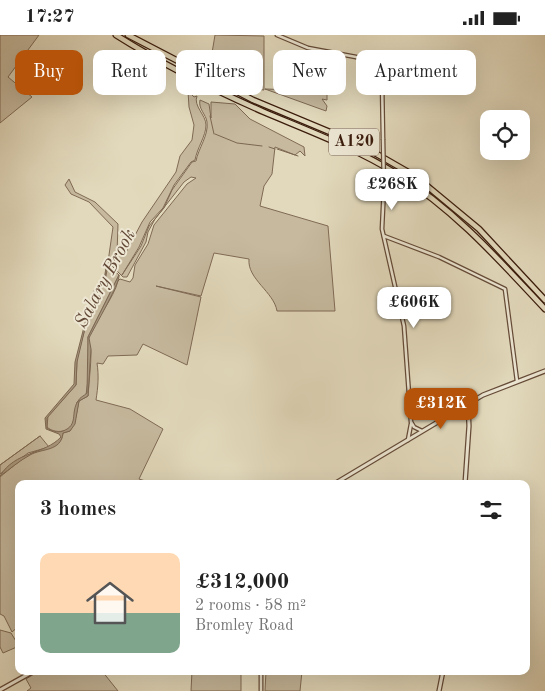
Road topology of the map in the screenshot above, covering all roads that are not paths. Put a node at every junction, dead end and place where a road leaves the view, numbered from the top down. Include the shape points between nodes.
1 (116, 35) edge
2 (128, 35) edge
3 (276, 35) edge
4 (383, 236) junction
5 (545, 300) edge
6 (545, 309) edge
7 (545, 371) edge
8 (517, 381) junction
9 (468, 404) junction
10 (411, 422) junction
11 (422, 431) junction
12 (408, 440) junction
13 (341, 480) edge
14 (464, 480) edge
15 (27, 675) edge
16 (261, 675) edge
17 (442, 675) edge
18 (0, 690) edge
19 (261, 691) edge
20 (439, 691) edge

1 - 6 highway, A120 via 222,92 356,151 398,175 429,196 471,232
2 - 5 highway, A120 via 253,100 361,145 415,176 479,229
3 - 4 street, bridge via 308,48 356,57 376,68 382,79
4 - 8 street via 440,257 505,289
4 - 10 street via 404,326
7 - 8 street
8 - 9 street
9 - 11 street
9 - 14 street
10 - 11 street
10 - 12 street
11 - 12 street
12 - 13 street
15 - 18 street
16 - 19 street
17 - 20 street

